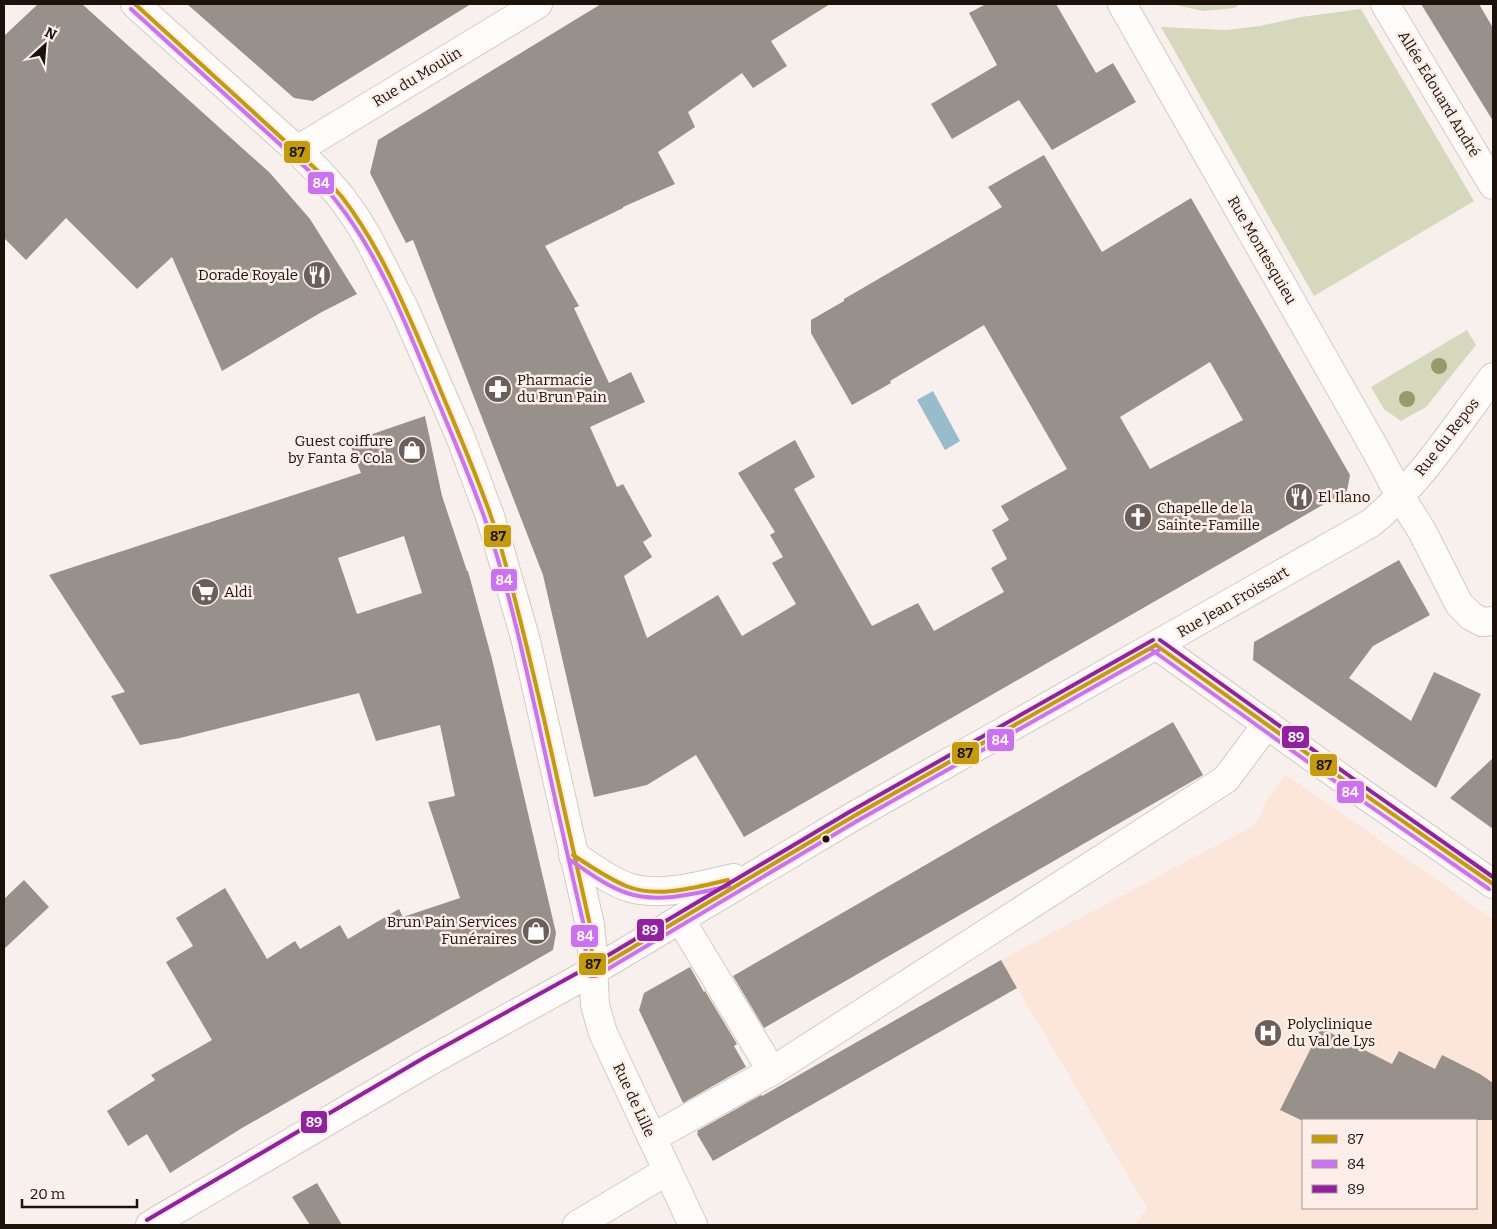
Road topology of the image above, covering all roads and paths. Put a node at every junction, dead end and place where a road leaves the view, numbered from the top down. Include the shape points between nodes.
1 (135, 4) edge
2 (538, 4) edge
3 (1122, 4) edge
4 (1385, 4) edge
5 (297, 150) junction
6 (1493, 184) edge
7 (1493, 377) edge
8 (1400, 496) junction
9 (1493, 621) edge
10 (1156, 645) junction
11 (1267, 724) junction
12 (574, 855) junction
13 (757, 874) junction
14 (1493, 884) edge
15 (680, 919) junction
16 (593, 971) junction
17 (772, 1072) junction
18 (652, 1138) junction
19 (667, 1171) junction
20 (150, 1225) edge
21 (577, 1225) edge
22 (693, 1225) edge

1 - 5 main road, Rue de Lille
2 - 5 main road, Rue du Moulin
3 - 8 main road, Rue Montesquieu
4 - 6 main road, Allée Edouard André
5 - 12 main road, Rue de Lille via 341,197 367,236 408,315 460,436 491,519 516,602
7 - 8 main road, Rue du Repos
8 - 9 main road, Rue Montesquieu via 1422,531 1459,604 1482,622
8 - 10 main road, Rue Jean Froissart via 1371,523
10 - 11 main road
10 - 13 main road, Rue Jean Froissart
11 - 14 main road
11 - 17 main road via 1226,779
12 - 13 main road via 612,880 630,888 651,891 678,890
12 - 16 main road, Rue de Lille via 590,925
13 - 15 main road, Rue Jean Froissart
15 - 16 main road, Rue Jean Froissart
15 - 17 main road
16 - 18 main road, Rue de Lille via 595,1005 604,1033
16 - 20 main road, Rue Jean Froissart via 430,1061
17 - 18 main road
18 - 19 main road, Rue de Lille
19 - 21 main road
19 - 22 main road, Rue de Lille

